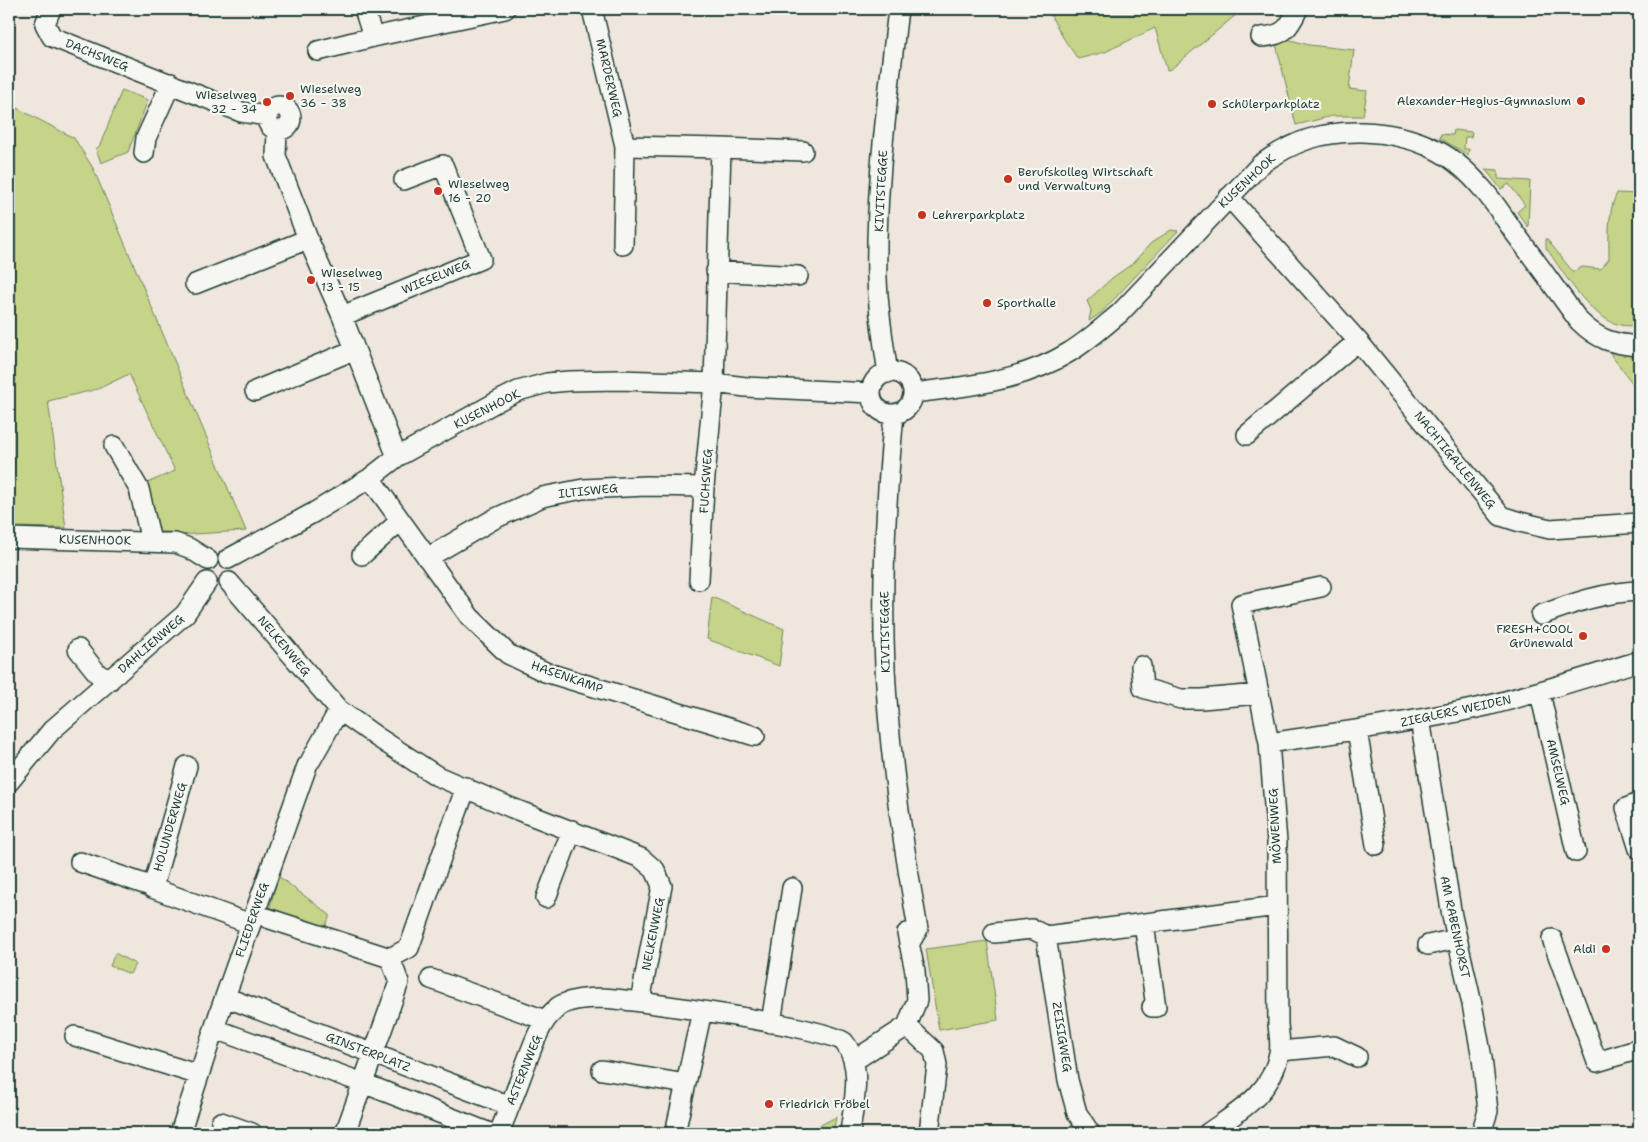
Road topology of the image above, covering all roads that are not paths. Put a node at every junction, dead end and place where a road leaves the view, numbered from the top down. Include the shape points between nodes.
1 (51, 9) edge
2 (364, 9) edge
3 (505, 9) edge
4 (592, 9) edge
5 (898, 9) edge
6 (1298, 9) edge
7 (373, 37) junction
8 (1261, 37) dead end
9 (318, 51) dead end
10 (171, 83) junction
11 (625, 146) junction
12 (721, 148) junction
13 (803, 151) dead end
14 (144, 153) dead end
15 (404, 180) dead end
16 (1229, 197) junction
17 (308, 238) junction
18 (623, 245) dead end
19 (716, 272) junction
20 (798, 276) dead end
21 (195, 284) dead end
22 (342, 316) junction
23 (1358, 341) junction
24 (1639, 346) edge
25 (354, 350) junction
26 (888, 372) junction
27 (714, 383) junction
28 (255, 391) dead end
29 (871, 393) junction
30 (913, 393) junction
31 (894, 414) junction
32 (1247, 435) dead end
33 (114, 446) dead end
34 (397, 457) junction
35 (370, 478) junction
36 (704, 487) junction
37 (400, 521) junction
38 (1639, 523) edge
39 (9, 538) edge
40 (150, 542) junction
41 (362, 555) dead end
42 (426, 558) junction
43 (228, 559) junction
44 (208, 560) junction
45 (699, 580) dead end
46 (207, 582) junction
47 (230, 582) junction
48 (1321, 588) dead end
49 (1639, 591) edge
50 (1541, 615) dead end
51 (78, 649) dead end
52 (1639, 661) edge
53 (1142, 666) dead end
54 (110, 680) junction
55 (1540, 692) junction
56 (1258, 694) junction
57 (339, 710) junction
58 (1420, 719) junction
59 (1357, 730) junction
60 (755, 736) dead end
61 (1269, 743) junction
62 (187, 766) dead end
63 (9, 782) edge
64 (466, 787) junction
65 (1639, 803) edge
66 (572, 830) junction
67 (1376, 845) dead end
68 (1639, 850) edge
69 (1576, 852) dead end
70 (80, 862) dead end
71 (153, 887) junction
72 (792, 888) dead end
73 (546, 898) dead end
74 (1277, 906) junction
75 (259, 921) junction
76 (1144, 924) junction
77 (994, 933) dead end
78 (1046, 936) junction
79 (1552, 939) dead end
80 (1456, 940) junction
81 (1428, 945) dead end
82 (390, 958) junction
83 (431, 979) dead end
84 (225, 997) junction
85 (640, 1002) junction
86 (1152, 1007) dead end
87 (702, 1011) junction
88 (545, 1020) junction
89 (771, 1023) junction
90 (907, 1026) junction
91 (214, 1029) junction
92 (75, 1036) dead end
93 (1280, 1051) junction
94 (1637, 1053) edge
95 (374, 1054) junction
96 (1356, 1057) dead end
97 (855, 1060) junction
98 (602, 1070) dead end
99 (199, 1075) junction
100 (363, 1083) junction
101 (686, 1084) junction
102 (510, 1106) junction
103 (221, 1122) dead end
104 (180, 1133) edge
105 (252, 1133) edge
106 (346, 1133) edge
107 (490, 1133) edge
108 (499, 1133) edge
109 (675, 1133) edge
110 (850, 1133) edge
111 (929, 1133) edge
112 (1090, 1133) edge
113 (1208, 1133) edge
114 (1481, 1133) edge

1 - 10 street, DACHSWEG via 45,24 52,37
2 - 7 street
3 - 7 street
4 - 11 street, MARDERWEG
5 - 26 street, KIVITSTEGGE via 883,146 877,269 881,330
6 - 8 street via 1289,27 1275,36
7 - 9 street
10 - 14 street via 146,138
10 - 17 street, DACHSWEG via 272,123 276,156
11 - 12 street
11 - 18 street, MARDERWEG
12 - 13 street
12 - 19 street
15 - 22 street, WIESELWEG via 443,164 481,259
16 - 23 street, NACHTIGALLENWEG
16 - 24 street, KUSENHOOK via 1260,165 1278,152 1308,138 1349,132 1410,138 1448,157 1480,186 1590,332 1604,340
16 - 30 street, KUSENHOOK via 1120,313 1068,353 1048,364 988,382
17 - 21 street
17 - 22 street
19 - 20 street
19 - 27 street
22 - 25 street
23 - 32 street
23 - 38 street, NACHTIGALLENWEG via 1500,516 1550,528
25 - 28 street
25 - 34 street
26 - 29 street via 876,380
26 - 30 street via 907,378
27 - 29 street, KUSENHOOK
27 - 34 street, KUSENHOOK via 610,380 547,383 518,391
27 - 36 street, FUCHSWEG
29 - 31 street via 879,409
30 - 31 street via 908,407
31 - 90 street, KIVITSTEGGE via 885,510 885,665 904,849 918,929 909,944 917,1000
33 - 40 street via 140,489
34 - 35 street, KUSENHOOK
35 - 37 street, HASENKAMP
35 - 43 street, KUSENHOOK
36 - 42 street, ILTISWEG via 583,489 542,497 494,519
36 - 45 street, FUCHSWEG
37 - 41 street
37 - 42 street, HASENKAMP
39 - 40 street, KUSENHOOK
40 - 44 street, KUSENHOOK via 175,543
42 - 60 street, HASENKAMP via 470,617 508,654 545,672
43 - 44 street, KUSENHOOK via 214,556
43 - 47 street via 234,568
44 - 46 street via 203,572
46 - 47 street via 217,587
46 - 54 street, DAHLIENWEG via 186,614
47 - 57 street, NELKENWEG
48 - 56 street, MÖWENWEG via 1241,604
49 - 50 street via 1621,591
51 - 54 street, DAHLIENWEG via 98,674
52 - 55 street, ZIEGLERS WEIDEN
53 - 56 street via 1143,688 1181,699
54 - 63 street, DAHLIENWEG via 52,730
55 - 58 street, ZIEGLERS WEIDEN
55 - 69 street, AMSELWEG
56 - 61 street, MÖWENWEG
57 - 64 street, NELKENWEG via 437,776
57 - 75 street, FLIEDERWEG via 309,763
58 - 59 street, ZIEGLERS WEIDEN
58 - 80 street, AM RABENHORST
59 - 61 street, ZIEGLERS WEIDEN
59 - 67 street
61 - 74 street, MÖWENWEG via 1277,842
62 - 71 street, HOLUNDERWEG
64 - 66 street, NELKENWEG
64 - 82 street via 409,948
65 - 68 street via 1626,808
66 - 73 street
66 - 85 street, NELKENWEG via 641,858 655,870 662,886
70 - 71 street, HOLUNDERWEG
71 - 75 street, HOLUNDERWEG
72 - 89 street
74 - 76 street
74 - 93 street, MÖWENWEG
75 - 82 street, FLIEDERWEG
75 - 84 street, FLIEDERWEG
76 - 78 street
76 - 86 street via 1156,1006
77 - 78 street via 1032,929
78 - 112 street, ZEISIGWEG via 1068,1080 1077,1113
79 - 94 street via 1597,1062
80 - 81 street
80 - 114 street, AM RABENHORST via 1472,1004 1485,1085 1488,1111
82 - 95 street via 399,982
83 - 88 street
84 - 91 street, FLIEDERWEG
84 - 95 street, GINSTERPLATZ
85 - 87 street, ASTERNWEG
85 - 88 street, ASTERNWEG via 580,999 560,1006
87 - 89 street, ASTERNWEG
87 - 101 street
88 - 102 street, ASTERNWEG
89 - 97 street, ASTERNWEG via 824,1033 842,1040
90 - 97 street
90 - 111 street via 934,1051 937,1065
91 - 99 street, FLIEDERWEG
91 - 100 street
92 - 99 street
93 - 96 street via 1334,1046
93 - 113 street, MÖWENWEG via 1274,1072 1255,1100
95 - 100 street
95 - 102 street, GINSTERPLATZ
97 - 110 street via 856,1083
98 - 101 street
99 - 104 street, FLIEDERWEG
100 - 106 street
100 - 107 street
101 - 109 street
102 - 108 street, ASTERNWEG
103 - 105 street

